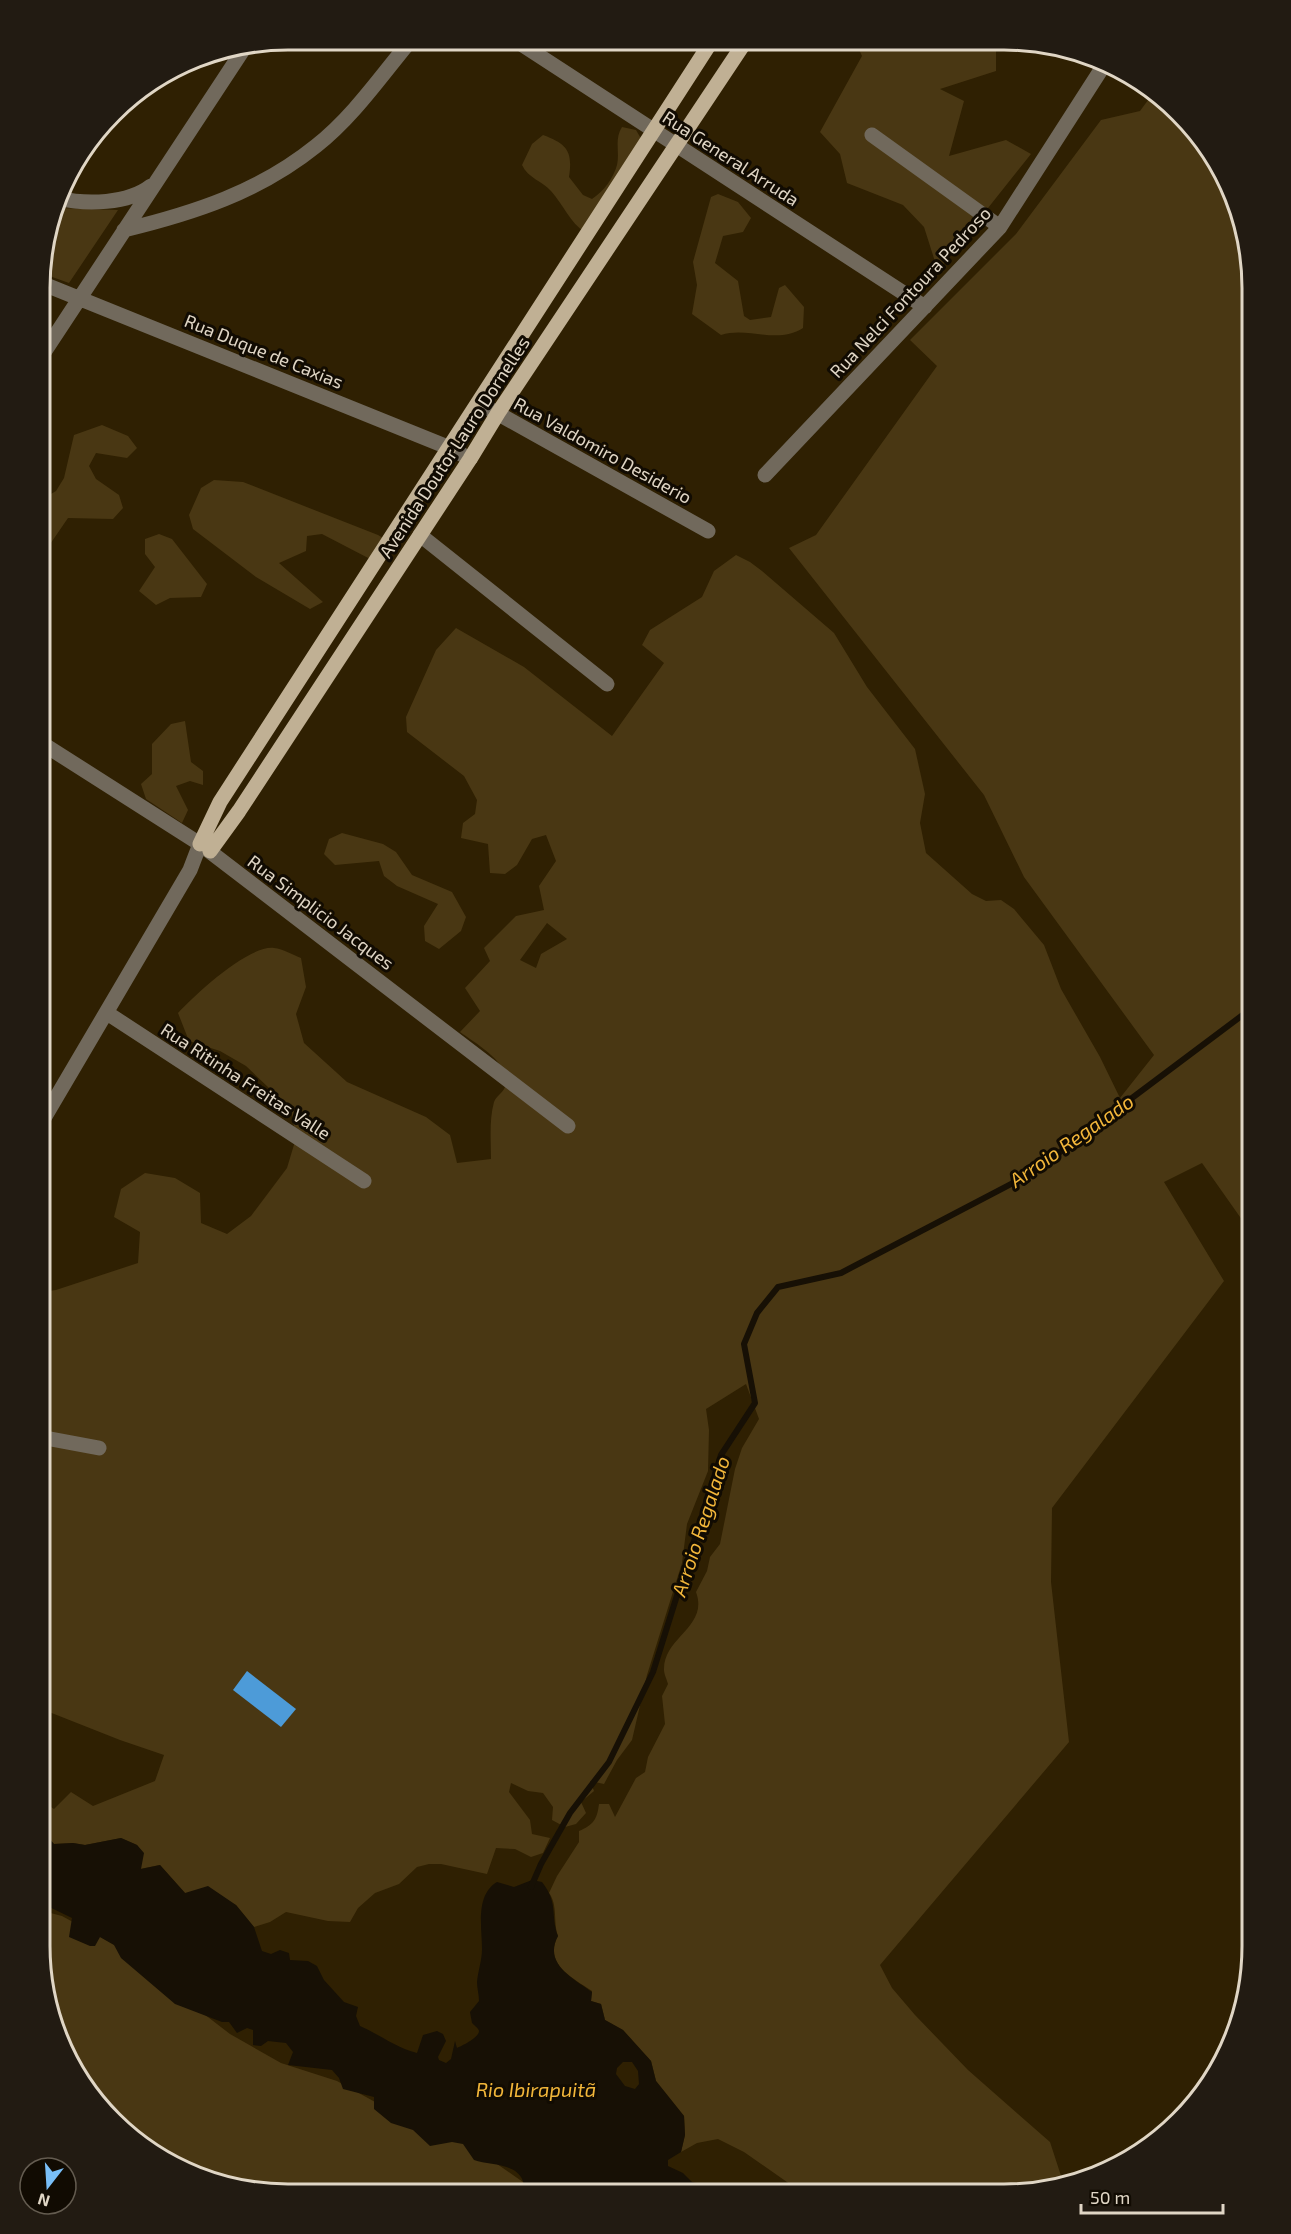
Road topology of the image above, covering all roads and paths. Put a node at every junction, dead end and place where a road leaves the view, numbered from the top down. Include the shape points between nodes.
1 (403, 50) edge
2 (530, 50) edge
3 (706, 50) edge
4 (740, 50) edge
5 (240, 54) edge
6 (1100, 71) edge
7 (654, 131) junction
8 (872, 135) dead end
9 (676, 146) junction
10 (159, 180) junction
11 (67, 199) edge
12 (1000, 227) junction
13 (124, 230) junction
14 (50, 286) edge
15 (80, 297) junction
16 (925, 307) junction
17 (50, 343) edge
18 (479, 403) junction
19 (498, 413) junction
20 (450, 448) junction
21 (470, 459) junction
22 (765, 475) dead end
23 (708, 531) dead end
24 (420, 535) junction
25 (607, 684) dead end
26 (50, 748) edge
27 (205, 847) junction
28 (107, 1013) junction
29 (50, 1108) edge
30 (568, 1126) dead end
31 (364, 1181) dead end
32 (50, 1439) edge
33 (99, 1448) dead end

1 - 13 street via 352,112 317,146 278,172 240,193 181,216
2 - 7 street, Rua General Arruda
3 - 7 main road, Avenida Doutor Lauro Dornelles
4 - 9 main road, Avenida Doutor Lauro Dornelles
5 - 10 street
6 - 12 street, Rua Nelci Fontoura Pedroso
7 - 9 street, Rua General Arruda
7 - 18 main road, Avenida Doutor Lauro Dornelles
8 - 12 street
9 - 16 street, Rua General Arruda
9 - 19 main road, Avenida Doutor Lauro Dornelles
10 - 11 street via 130,198
10 - 13 street
12 - 16 street, Rua Nelci Fontoura Pedroso
13 - 15 street
14 - 15 street, Rua Duque de Caxias
15 - 17 street
15 - 20 street, Rua Duque de Caxias
16 - 22 street, Rua Nelci Fontoura Pedroso
18 - 19 street, Rua Valdomiro Desiderio
18 - 20 main road, Avenida Doutor Lauro Dornelles
19 - 21 main road, Avenida Doutor Lauro Dornelles
19 - 23 street, Rua Valdomiro Desiderio
20 - 21 street, Rua Duque de Caxias
20 - 27 main road, Avenida Doutor Lauro Dornelles via 220,802
21 - 24 main road, Avenida Doutor Lauro Dornelles
24 - 25 street
24 - 27 main road, Avenida Doutor Lauro Dornelles via 238,811
26 - 27 street, Rua Simplicio Jacques
27 - 28 street, Avenida Doutor Lauro Dornelles
27 - 30 street, Rua Simplicio Jacques
28 - 29 street, Avenida Doutor Lauro Dornelles
28 - 31 street, Rua Ritinha Freitas Valle
32 - 33 street

